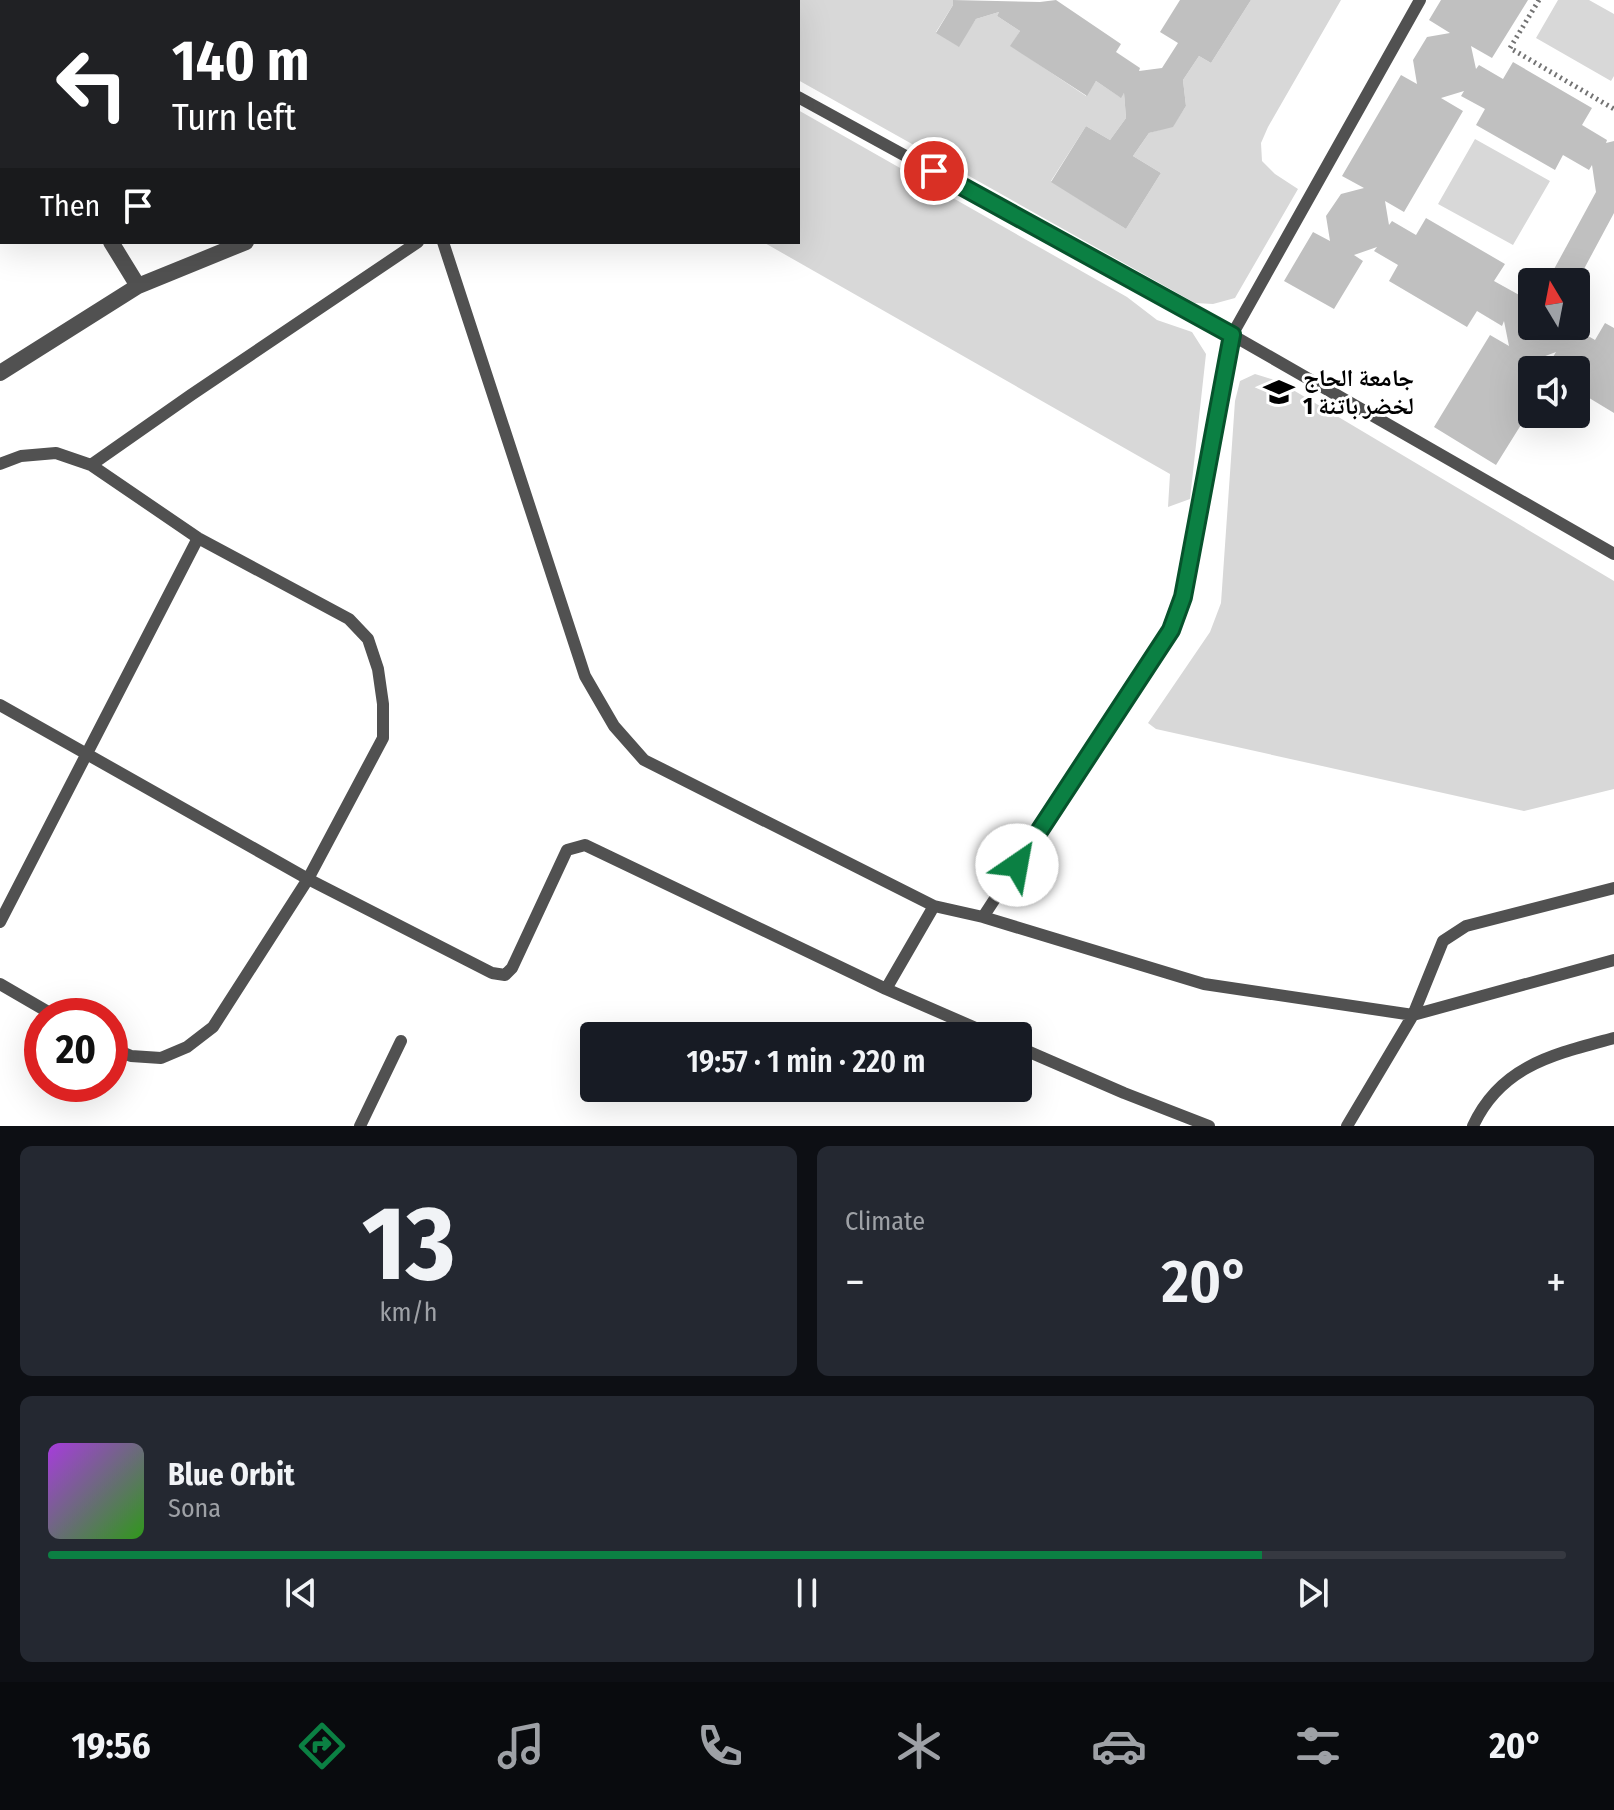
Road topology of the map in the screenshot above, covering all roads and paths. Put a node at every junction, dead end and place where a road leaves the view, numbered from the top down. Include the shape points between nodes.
1 (1420, 0) edge
2 (1539, 0) edge
3 (800, 98) edge
4 (1614, 109) edge
5 (112, 244) edge
6 (241, 244) edge
7 (415, 244) edge
8 (444, 244) edge
9 (138, 286) junction
10 (1232, 335) junction
11 (0, 373) edge
12 (0, 464) edge
13 (91, 465) junction
14 (198, 538) junction
15 (1614, 554) edge
16 (0, 705) edge
17 (87, 755) junction
18 (308, 879) junction
19 (1614, 888) edge
20 (934, 906) junction
21 (983, 917) junction
22 (0, 922) edge
23 (1614, 960) edge
24 (0, 984) edge
25 (886, 989) junction
26 (24, 998) edge
27 (1413, 1015) junction
28 (962, 1022) edge
29 (1614, 1038) edge
30 (401, 1041) dead end
31 (1032, 1053) edge
32 (128, 1055) edge
33 (360, 1126) edge
34 (1209, 1126) edge
35 (1347, 1126) edge
36 (1473, 1126) edge

1 - 10 lane
2 - 4 path via 1510,48
3 - 10 lane
5 - 9 street
6 - 9 street
7 - 13 lane
8 - 20 lane via 585,676 614,726 644,760
9 - 11 street
10 - 15 lane
10 - 21 lane via 1183,597 1171,630
12 - 13 lane via 56,453
13 - 14 lane
14 - 17 lane
14 - 18 lane via 349,619 368,639 378,669 383,738
16 - 17 lane
17 - 18 lane
17 - 22 lane
18 - 25 lane via 505,975 567,850 585,845
18 - 32 lane via 213,1027 161,1058
19 - 27 lane via 1451,934 1443,941
20 - 21 lane
20 - 25 lane
21 - 27 lane via 1204,984
23 - 27 lane
24 - 26 lane
25 - 28 lane
27 - 35 lane
29 - 36 lane via 1527,1066 1507,1079
30 - 33 lane
31 - 34 lane

